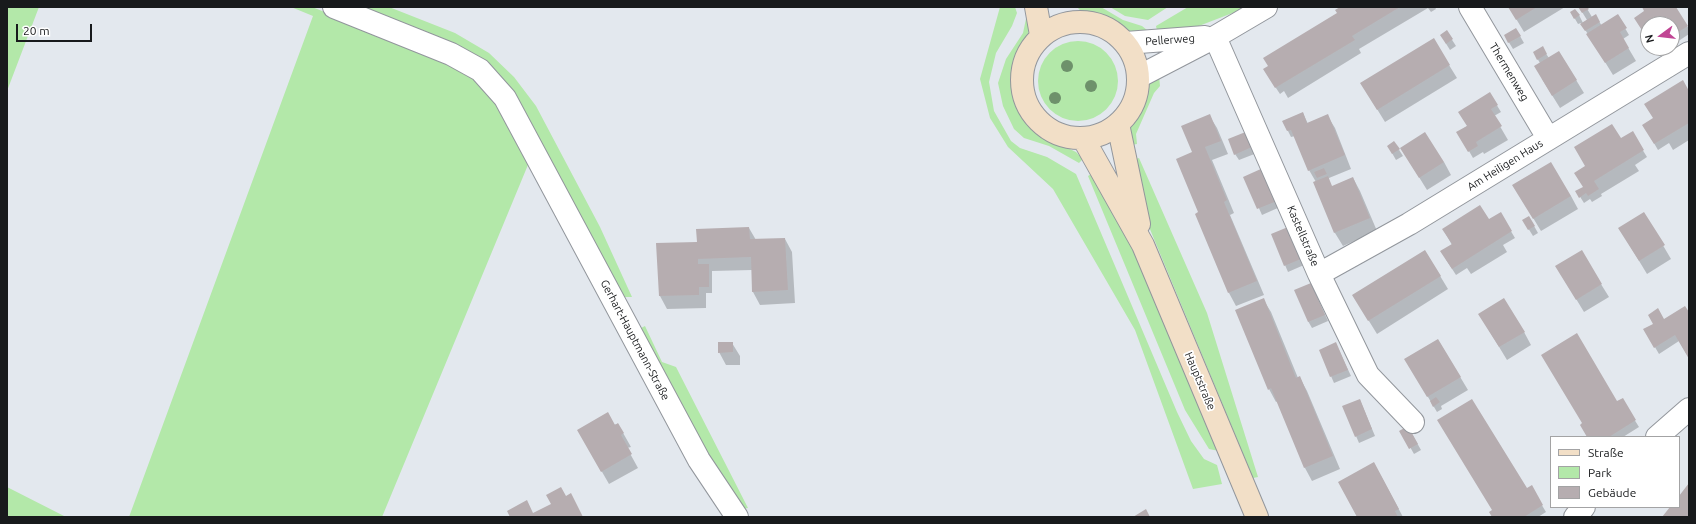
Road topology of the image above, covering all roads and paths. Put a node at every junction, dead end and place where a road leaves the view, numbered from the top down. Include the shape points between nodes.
1 (334, 7) edge
2 (1036, 7) edge
3 (1266, 7) edge
4 (1470, 7) edge
5 (1074, 14) edge
6 (1041, 36) junction
7 (1214, 37) junction
8 (1126, 43) junction
9 (1689, 53) edge
10 (1138, 77) junction
11 (1118, 124) junction
12 (1082, 138) junction
13 (1548, 138) junction
14 (1143, 245) junction
15 (1320, 274) junction
16 (1689, 409) edge
17 (1413, 422) dead end
18 (1658, 436) edge
19 (1583, 508) edge
20 (737, 517) edge
21 (1257, 517) edge
22 (1575, 517) edge

1 - 20 street, Gerhart-Hauptmann-Straße via 451,54 480,70 505,98 699,460
2 - 6 main road
3 - 7 street, Pellerweg
4 - 13 street, Thermenweg
5 - 6 main road
5 - 8 main road via 1112,31
6 - 12 main road via 1029,51 1022,71 1022,91 1030,111 1044,126 1062,136
7 - 8 street, Pellerweg
7 - 10 street, Pellerweg
7 - 15 street, Kastellstraße
8 - 10 main road via 1136,64
9 - 13 street, Am Heiligen Haus
10 - 11 main road via 1136,95 1130,111
11 - 12 main road via 1103,134
11 - 14 main road, Hauptstraße
12 - 14 main road, Hauptstraße
13 - 15 street, Am Heiligen Haus via 1409,224
14 - 21 main road, Hauptstraße
15 - 17 street, Kastellstraße via 1368,374
16 - 18 street
19 - 22 street

